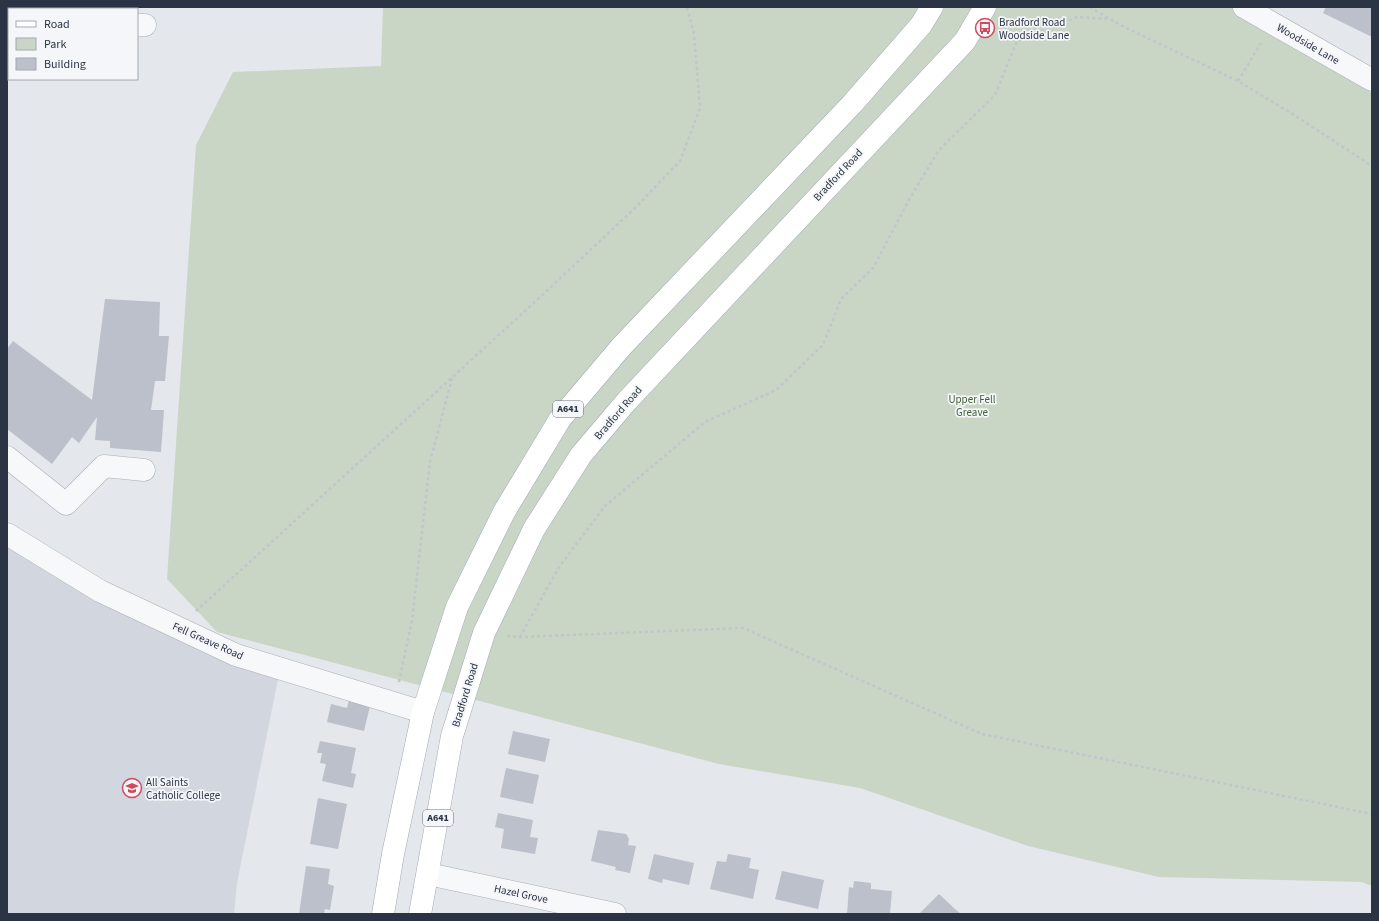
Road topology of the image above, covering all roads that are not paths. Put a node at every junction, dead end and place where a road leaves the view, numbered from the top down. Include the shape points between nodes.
1 (932, 7) edge
2 (985, 7) edge
3 (1244, 7) edge
4 (1372, 80) edge
5 (7, 457) edge
6 (144, 470) dead end
7 (7, 534) edge
8 (423, 712) junction
9 (428, 874) junction
10 (384, 914) edge
11 (420, 914) edge
12 (615, 914) edge

1 - 8 main road, A641 via 921,25 853,104 621,347 560,419 504,512 457,607
2 - 9 main road, Bradford Road / A641 via 964,41 626,402 581,455 534,529 484,633 452,736
3 - 4 street, Woodside Lane
5 - 6 street via 66,504 104,466
7 - 8 street, Fell Greave Road via 100,591 236,655
8 - 10 main road, A641 via 393,854
9 - 11 main road, Bradford Road / A641
9 - 12 street, Hazel Grove

